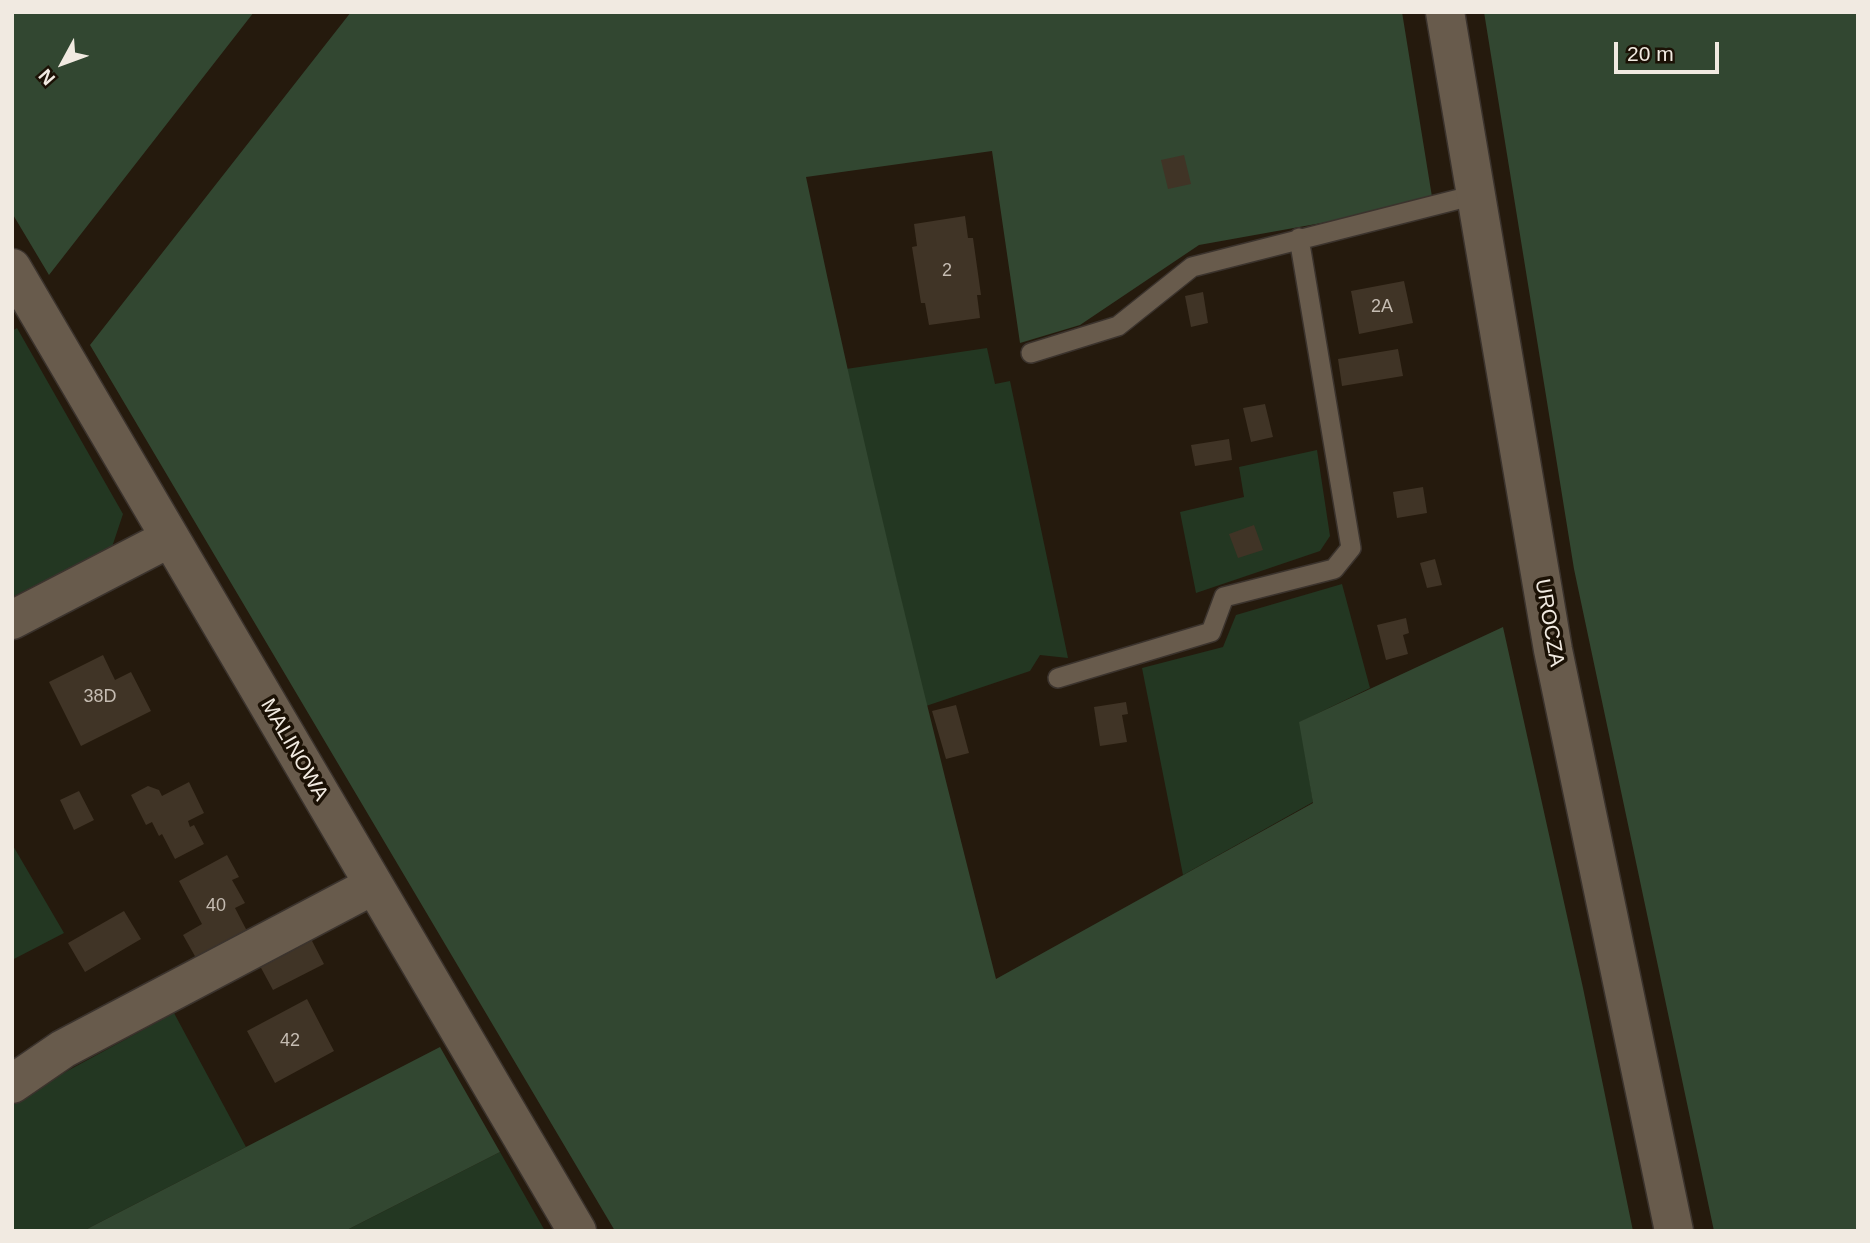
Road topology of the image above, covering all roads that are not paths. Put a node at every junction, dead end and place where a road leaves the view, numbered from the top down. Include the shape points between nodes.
1 (1445, 12) edge
2 (1475, 195) junction
3 (1299, 238) junction
4 (12, 268) edge
5 (1031, 353) dead end
6 (170, 538) junction
7 (12, 620) edge
8 (1058, 678) dead end
9 (374, 885) junction
10 (12, 1084) edge
11 (577, 1231) edge
12 (1674, 1231) edge

1 - 2 street, UROCZA
2 - 3 lane
2 - 12 street, UROCZA via 1553,650
3 - 5 lane via 1192,267 1118,326
3 - 8 lane via 1350,548 1334,569 1224,597 1211,632
4 - 6 street, MALINOWA
6 - 7 street
6 - 9 street, MALINOWA
9 - 10 street via 63,1049
9 - 11 street, MALINOWA

